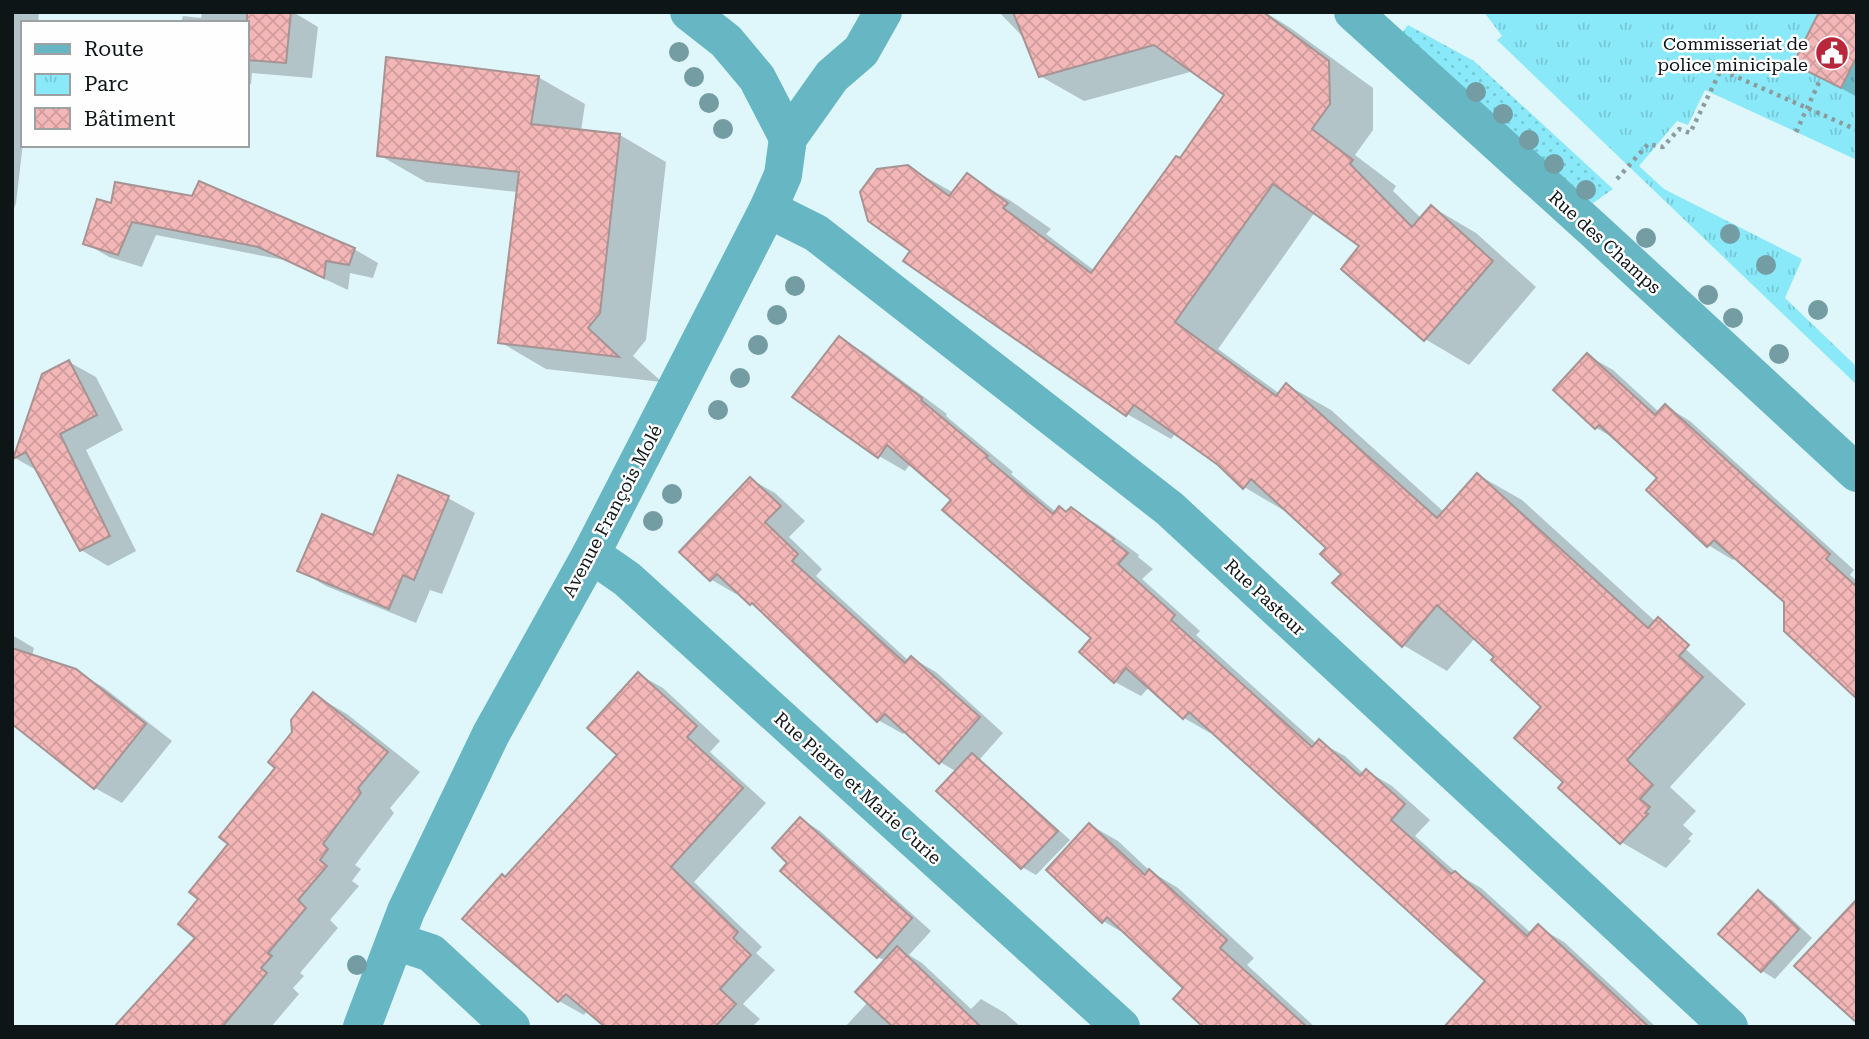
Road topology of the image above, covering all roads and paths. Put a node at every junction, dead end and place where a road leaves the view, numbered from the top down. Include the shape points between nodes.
1 (689, 12) edge
2 (1353, 12) edge
3 (878, 16) edge
4 (729, 27) edge
5 (753, 73) junction
6 (832, 76) junction
7 (1821, 78) dead end
8 (1808, 108) junction
9 (1857, 130) edge
10 (1796, 132) dead end
11 (788, 138) junction
12 (1617, 179) dead end
13 (768, 209) junction
14 (1857, 473) edge
15 (591, 554) junction
16 (395, 941) junction
17 (362, 1027) edge
18 (511, 1027) edge
19 (1121, 1027) edge
20 (1729, 1027) edge

1 - 4 street
2 - 14 street, Rue des Champs
3 - 6 street, Avenue François Molé via 861,51
4 - 5 street
5 - 6 street via 799,80
5 - 11 street
6 - 11 street, Avenue François Molé
7 - 8 path
8 - 9 path
8 - 10 path
8 - 12 path via 1721,70 1690,133 1679,129 1663,147 1648,144
11 - 13 street, Avenue François Molé via 783,175
13 - 15 street, Avenue François Molé
13 - 20 street, Rue Pasteur via 816,233 1170,509
15 - 16 street, Avenue François Molé via 491,734
15 - 19 street, Rue Pierre et Marie Curie via 626,579
16 - 17 street, Avenue François Molé
16 - 18 street via 431,953

